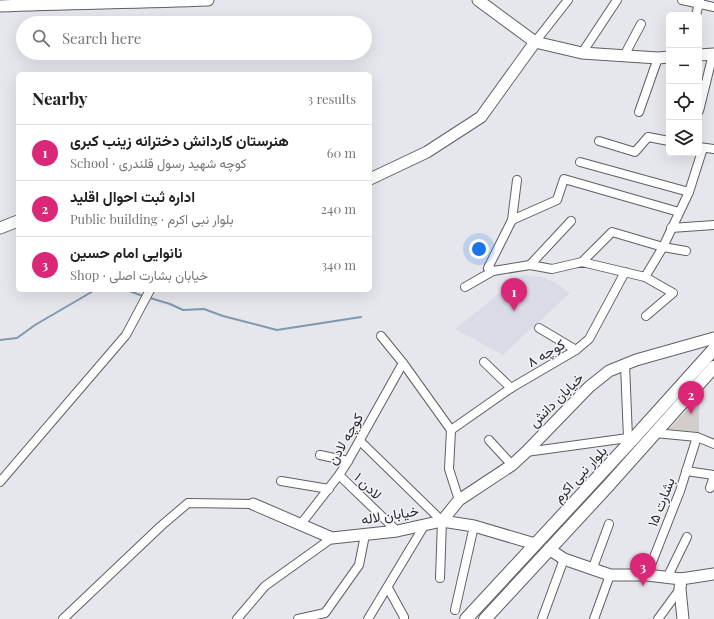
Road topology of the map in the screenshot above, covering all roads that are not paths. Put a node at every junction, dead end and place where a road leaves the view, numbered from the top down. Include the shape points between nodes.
1 (208, 0) edge
2 (478, 0) edge
3 (568, 0) edge
4 (617, 0) edge
5 (682, 0) edge
6 (700, 2) edge
7 (0, 6) edge
8 (714, 7) edge
9 (697, 12) edge
10 (641, 24) dead end
11 (534, 42) junction
12 (582, 53) junction
13 (714, 54) edge
14 (702, 55) edge
15 (624, 56) junction
16 (666, 57) edge
17 (658, 58) junction
18 (702, 100) edge
19 (639, 112) dead end
20 (666, 140) edge
21 (599, 141) dead end
22 (702, 147) edge
23 (714, 149) edge
24 (699, 156) edge
25 (580, 162) dead end
26 (372, 178) edge
27 (517, 180) dead end
28 (689, 192) junction
29 (679, 212) junction
30 (512, 220) junction
31 (571, 221) dead end
32 (16, 223) edge
33 (714, 225) edge
34 (0, 228) edge
35 (671, 228) junction
36 (663, 247) junction
37 (686, 251) dead end
38 (582, 262) junction
39 (530, 266) junction
40 (493, 271) junction
41 (625, 272) junction
42 (645, 277) junction
43 (465, 287) dead end
44 (149, 292) edge
45 (646, 316) dead end
46 (539, 328) dead end
47 (381, 336) dead end
48 (714, 338) edge
49 (714, 349) edge
50 (576, 350) junction
51 (484, 362) dead end
52 (403, 363) junction
53 (625, 364) junction
54 (714, 367) edge
55 (511, 388) junction
56 (451, 430) junction
57 (655, 433) junction
58 (697, 437) junction
59 (631, 438) junction
60 (489, 440) dead end
61 (360, 442) junction
62 (714, 444) edge
63 (526, 452) junction
64 (320, 455) dead end
65 (348, 461) junction
66 (512, 465) junction
67 (686, 471) junction
68 (339, 475) junction
69 (714, 476) edge
70 (598, 477) junction
71 (281, 481) dead end
72 (0, 482) edge
73 (608, 486) junction
74 (710, 488) dead end
75 (329, 489) junction
76 (460, 500) junction
77 (253, 504) joint
78 (442, 521) junction
79 (301, 524) junction
80 (609, 524) dead end
81 (424, 526) junction
82 (474, 526) junction
83 (397, 531) junction
84 (365, 535) junction
85 (687, 537) dead end
86 (332, 538) junction
87 (536, 544) junction
88 (548, 549) junction
89 (564, 559) junction
90 (592, 570) junction
91 (714, 574) edge
92 (610, 575) junction
93 (647, 575) junction
94 (440, 578) dead end
95 (667, 578) junction
96 (681, 584) junction
97 (388, 588) junction
98 (455, 610) dead end
99 (63, 619) edge
100 (237, 619) edge
101 (298, 619) edge
102 (368, 619) edge
103 (404, 619) edge
104 (466, 619) edge
105 (485, 619) edge
106 (542, 619) edge
107 (594, 619) edge
108 (658, 619) edge
109 (683, 619) edge

1 - 7 street
2 - 11 street
3 - 11 street
4 - 12 street
5 - 6 street
6 - 8 street
6 - 9 street
10 - 15 street
11 - 12 street
11 - 26 street via 481,117 427,152
12 - 15 street
13 - 14 street
13 - 18 street
15 - 17 street
16 - 17 street
17 - 19 street
20 - 21 street via 648,137 635,152
22 - 23 street
24 - 28 street
25 - 28 street
27 - 30 street
28 - 29 street
29 - 30 street via 564,179 557,200
29 - 35 street
30 - 40 street via 488,268
31 - 39 street
32 - 34 street
33 - 35 street
35 - 36 street
36 - 37 street
36 - 38 street via 612,232
36 - 42 street
38 - 39 street via 552,269
38 - 41 street
39 - 40 street
40 - 43 street
41 - 42 street
41 - 50 street, کوچه ۸ via 589,339
42 - 45 street via 673,293
44 - 72 street via 126,335
46 - 50 street
47 - 52 street
48 - 53 street, خیابان دانش
49 - 59 main road, بلوار نبی اکرم
50 - 55 street, کوچه ۸
51 - 55 street
52 - 56 street
52 - 61 street, کوچه لادن
53 - 59 street
53 - 63 street, خیابان دانش via 609,371 589,387
54 - 57 main road, بلوار نبی اکرم
55 - 56 street, کوچه ۸
56 - 76 street via 449,469
57 - 58 street
57 - 73 main road, بلوار نبی اکرم
58 - 62 street
58 - 67 street, بشارت ۱۵
59 - 63 street
59 - 70 main road, بلوار نبی اکرم
60 - 66 street
61 - 65 street, کوچه لادن
61 - 78 street
63 - 66 street, خیابان دانش
64 - 65 street
65 - 68 street, کوچه لادن
66 - 76 street, خیابان دانش
67 - 69 street
67 - 93 street, بشارت ۱۵
68 - 75 street, کوچه لادن
68 - 83 street, لادن ۱
69 - 74 street
70 - 73 main road
70 - 87 main road, بلوار نبی اکرم
71 - 75 street
73 - 88 main road, بلوار نبی اکرم
75 - 79 street, کوچه لادن
76 - 78 street, خیابان دانش
77 - 79 street, خیابان لاله
77 - 99 street via 188,503
78 - 81 street, خیابان لاله
78 - 82 street, خیابان لاله
78 - 94 street
79 - 86 street, خیابان لاله
80 - 90 street
81 - 83 street, خیابان لاله
81 - 97 street
82 - 87 street, خیابان لاله
82 - 98 street
83 - 84 street, خیابان لاله
84 - 86 street, خیابان لاله
84 - 101 street via 359,565 326,613
85 - 95 street
86 - 100 street via 265,586
87 - 104 main road, بلوار نبی اکرم
88 - 89 street
88 - 105 main road, بلوار نبی اکرم
89 - 90 street
89 - 106 street
90 - 92 street
91 - 96 street
92 - 93 street
92 - 107 street
93 - 95 street
95 - 96 street
96 - 108 street
96 - 109 street
97 - 102 street
97 - 103 street

